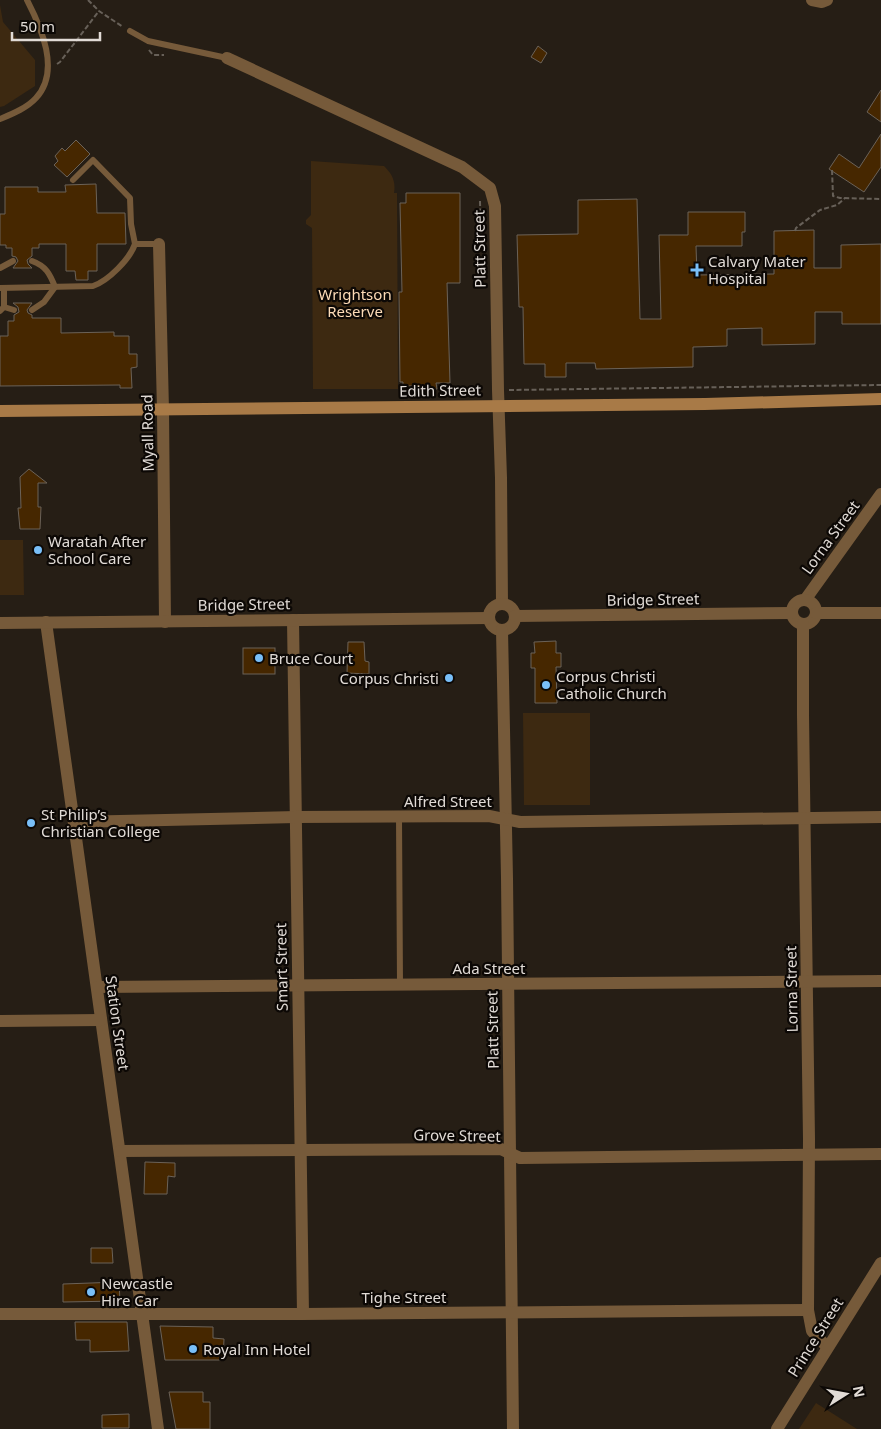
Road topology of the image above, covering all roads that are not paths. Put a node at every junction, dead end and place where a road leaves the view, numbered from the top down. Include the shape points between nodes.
1 (26, 0) edge
2 (812, 0) edge
3 (827, 0) edge
4 (130, 31) road end
5 (227, 58) joint
6 (0, 119) edge
7 (74, 180) dead end
8 (135, 244) junction
9 (159, 244) joint
10 (12, 261) dead end
11 (32, 261) dead end
12 (0, 268) edge
13 (55, 287) junction
14 (2, 288) edge
15 (2, 309) edge
16 (14, 310) dead end
17 (32, 310) dead end
18 (881, 399) edge
19 (498, 406) junction
20 (163, 410) junction
21 (0, 411) edge
22 (881, 494) edge
23 (805, 600) junction
24 (502, 604) junction
25 (792, 613) junction
26 (816, 613) junction
27 (881, 613) edge
28 (515, 616) junction
29 (489, 618) junction
30 (293, 620) junction
31 (46, 622) junction
32 (165, 622) junction
33 (0, 623) edge
34 (803, 624) junction
35 (502, 630) junction
36 (296, 817) junction
37 (399, 817) junction
38 (881, 817) edge
39 (506, 819) junction
40 (805, 819) junction
41 (74, 822) junction
42 (881, 981) edge
43 (808, 982) junction
44 (508, 984) junction
45 (400, 985) junction
46 (297, 986) junction
47 (97, 987) junction
48 (101, 1020) junction
49 (0, 1021) edge
50 (300, 1150) junction
51 (120, 1151) junction
52 (510, 1153) junction
53 (881, 1154) edge
54 (809, 1155) junction
55 (881, 1263) edge
56 (808, 1310) junction
57 (511, 1312) junction
58 (0, 1314) edge
59 (142, 1314) junction
60 (303, 1314) junction
61 (827, 1347) junction
62 (158, 1429) edge
63 (513, 1429) edge
64 (777, 1429) edge

1 - 6 lane via 45,43 46,81 36,98
2 - 3 street
4 - 5 lane via 148,41
5 - 19 street, Platt Street via 462,167 490,188 495,206
7 - 8 lane via 93,160 130,198
8 - 9 lane
8 - 13 lane via 132,254 102,283
9 - 20 street, Myall Road
10 - 12 lane
11 - 13 lane via 50,273
13 - 14 lane
13 - 17 lane via 44,302
14 - 15 lane
15 - 16 lane
18 - 19 main road, Edith Street
19 - 20 main road, Edith Street
19 - 24 street, Platt Street
20 - 21 main road, Edith Street
20 - 32 street, Myall Road
22 - 23 street, Lorna Street
23 - 25 street via 795,603
23 - 26 street via 813,604
24 - 28 street via 511,608
24 - 29 street via 492,609
25 - 28 street, Bridge Street
25 - 34 street via 794,619
26 - 27 street
26 - 34 street via 812,621
28 - 35 street via 512,626
29 - 30 street, Bridge Street
29 - 35 street via 495,628
30 - 32 street, Bridge Street
30 - 36 street, Smart Street
31 - 32 street, Bridge Street
31 - 33 street, Bridge Street
31 - 41 street, Station Street
34 - 40 street, Lorna Street
35 - 39 street, Platt Street
36 - 37 street, Alfred Street
36 - 41 street, Alfred Street
36 - 46 street, Smart Street
37 - 39 street, Alfred Street via 496,816
37 - 45 lane
38 - 40 street, Alfred Street
39 - 40 street, Alfred Street via 520,822
39 - 44 street, Platt Street
40 - 43 street, Lorna Street
41 - 47 street, Station Street
42 - 43 street, Ada Street
43 - 44 street, Ada Street
43 - 54 street, Lorna Street
44 - 45 street, Ada Street
44 - 52 street, Platt Street
45 - 46 street, Ada Street
46 - 47 street, Ada Street
46 - 50 street, Smart Street
47 - 48 street, Station Street
48 - 49 street
48 - 51 street, Station Street
50 - 51 street, Grove Street
50 - 52 street, Grove Street via 501,1149
50 - 60 street, Smart Street
51 - 59 street, Station Street
52 - 54 street, Grove Street via 520,1158
52 - 57 street, Platt Street
53 - 54 street, Grove Street
54 - 56 street, Lorna Street
55 - 61 street, Prince Street
56 - 57 street, Tighe Street
56 - 61 street, Lorna Street via 812,1331
57 - 60 street, Tighe Street
57 - 63 street, Platt Street
58 - 59 street, Tighe Street
59 - 60 street, Tighe Street
59 - 62 street, Station Street
61 - 64 street, Prince Street

